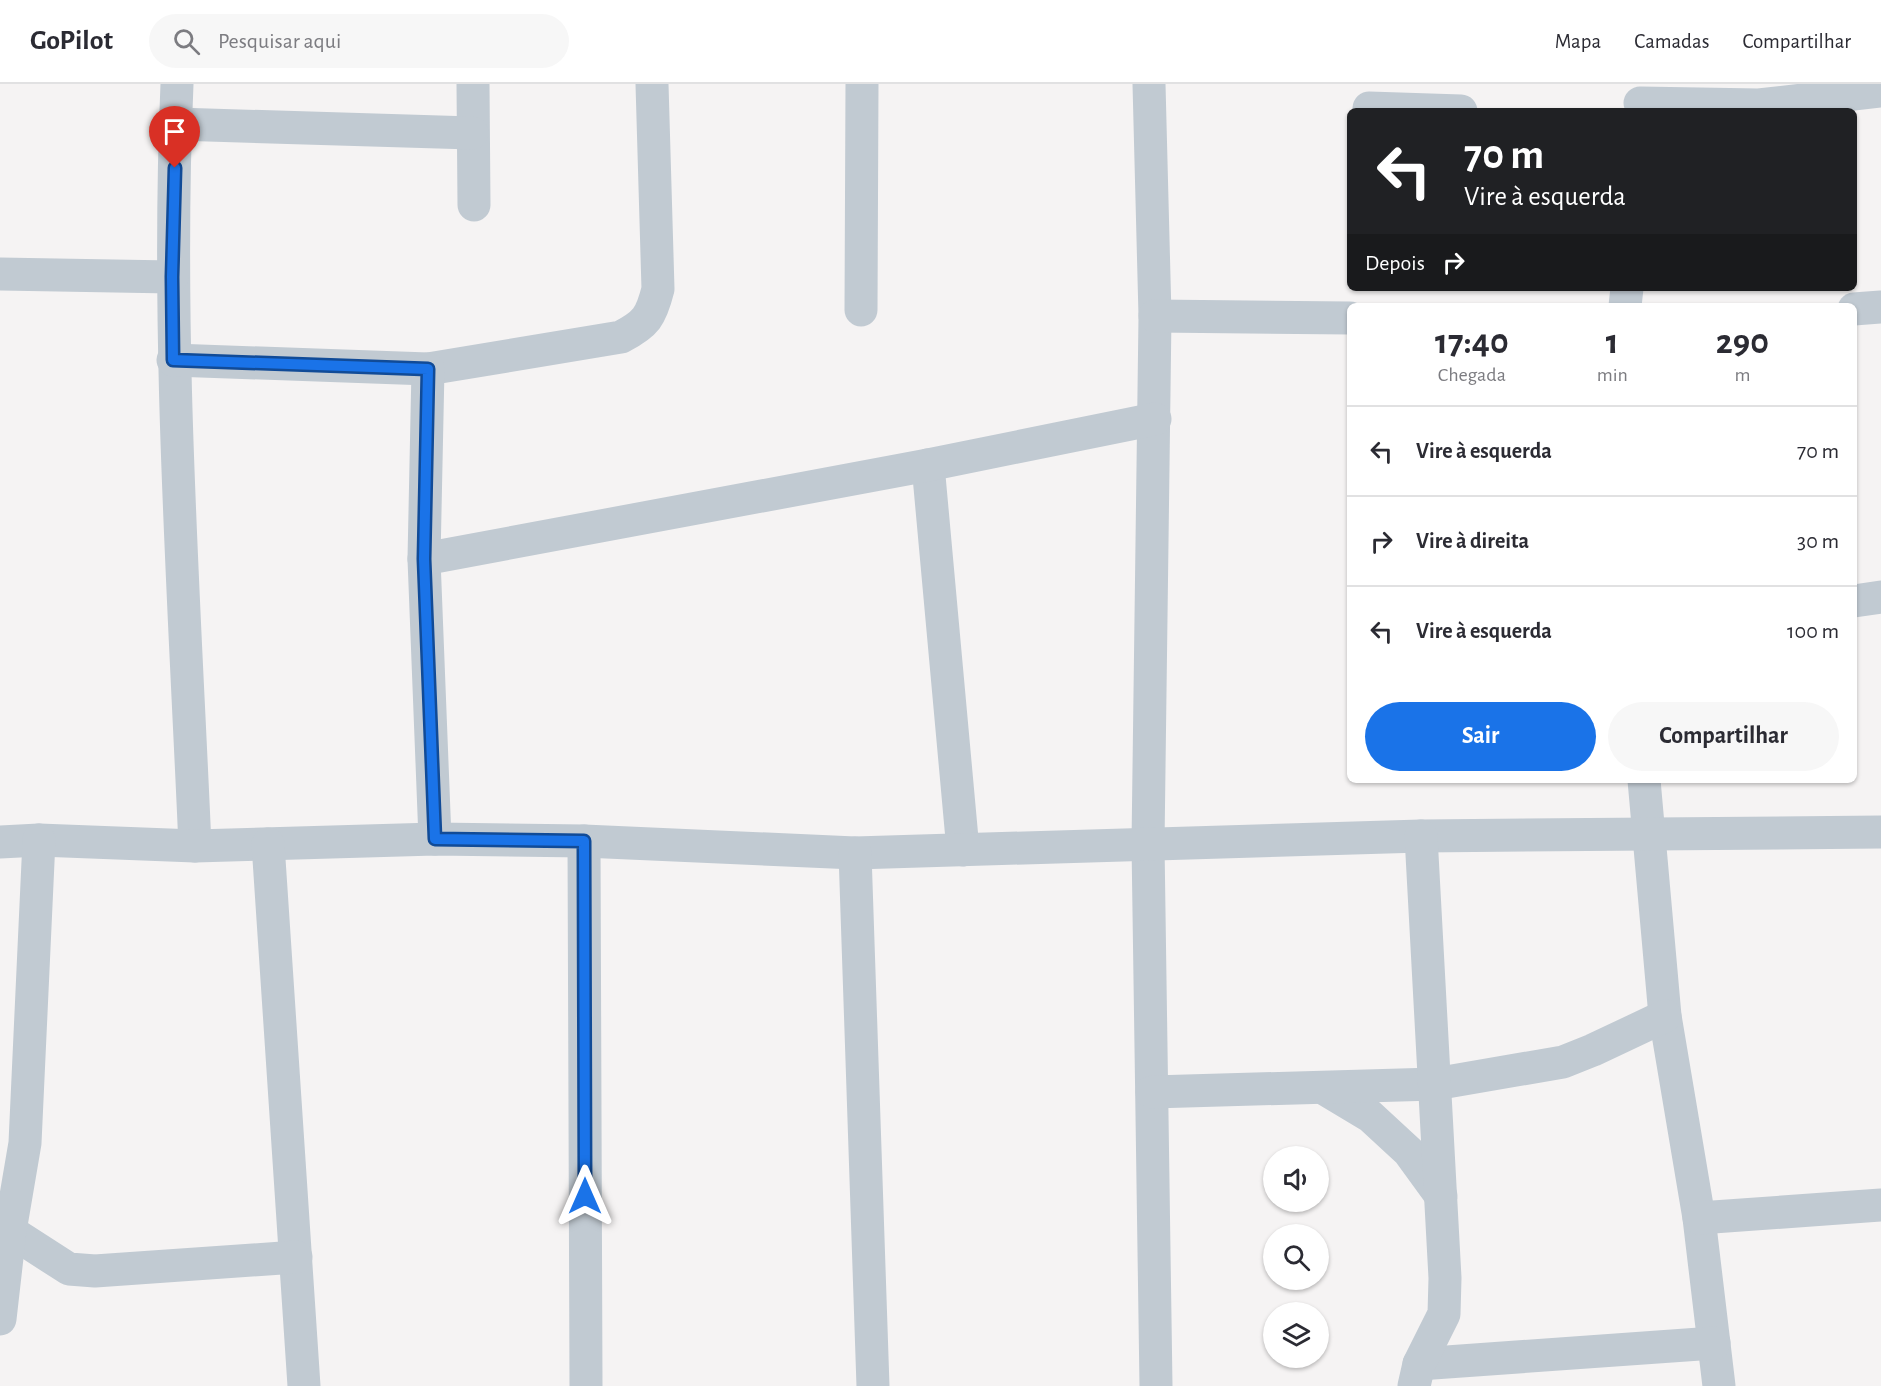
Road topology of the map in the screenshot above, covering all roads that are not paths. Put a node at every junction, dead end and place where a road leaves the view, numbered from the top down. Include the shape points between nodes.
1 (177, 84) edge
2 (473, 84) edge
3 (652, 84) edge
4 (862, 84) edge
5 (1149, 84) edge
6 (1881, 91) edge
7 (1641, 99) edge
8 (176, 124) junction
9 (472, 133) junction
10 (474, 205) dead end
11 (0, 274) edge
12 (172, 277) junction
13 (1881, 307) edge
14 (1857, 309) edge
15 (861, 310) dead end
16 (1155, 316) junction
17 (1347, 318) edge
18 (173, 360) junction
19 (428, 369) junction
20 (1155, 419) junction
21 (928, 465) junction
22 (424, 559) junction
23 (1881, 597) edge
24 (1857, 601) edge
25 (1644, 783) edge
26 (1881, 832) edge
27 (1650, 834) junction
28 (1422, 836) junction
29 (435, 839) junction
30 (39, 840) junction
31 (584, 841) junction
32 (0, 842) edge
33 (268, 844) junction
34 (1148, 844) junction
35 (195, 846) junction
36 (963, 850) junction
37 (855, 853) junction
38 (1665, 1016) junction
39 (1436, 1084) junction
40 (1325, 1089) junction
41 (1152, 1092) junction
42 (12, 1143) edge
43 (1441, 1196) junction
44 (1881, 1205) edge
45 (1699, 1218) junction
46 (10, 1231) junction
47 (296, 1257) junction
48 (0, 1319) edge
49 (1714, 1343) junction
50 (1417, 1375) edge
51 (304, 1386) edge
52 (586, 1386) edge
53 (873, 1386) edge
54 (1156, 1386) edge
55 (1719, 1386) edge

1 - 8 street
2 - 9 street
3 - 19 street via 657,289 653,309 640,327 621,337
4 - 15 street
5 - 16 street
6 - 7 street via 1759,105
8 - 9 street
8 - 12 street
9 - 10 street
11 - 12 street
12 - 18 street
13 - 14 street
16 - 17 street
16 - 20 street
18 - 19 street
18 - 35 street
19 - 22 street
20 - 21 street
20 - 34 street
21 - 22 street
21 - 36 street
22 - 29 street
23 - 24 street
25 - 27 street
26 - 27 street
27 - 28 street
27 - 38 street
28 - 34 street
28 - 39 street
29 - 31 street
29 - 33 street
30 - 32 street
30 - 35 street
30 - 42 street
31 - 37 street
31 - 52 street
33 - 35 street
33 - 47 street
34 - 36 street
34 - 41 street
36 - 37 street
37 - 53 street
38 - 39 street via 1563,1062
38 - 45 street
39 - 40 street
39 - 43 street
40 - 41 street
40 - 43 street via 1370,1116 1409,1152
41 - 54 street
42 - 46 street
43 - 50 street via 1444,1314
44 - 45 street
45 - 49 street
46 - 47 street via 69,1269
46 - 48 street
47 - 51 street
49 - 50 street
49 - 55 street

